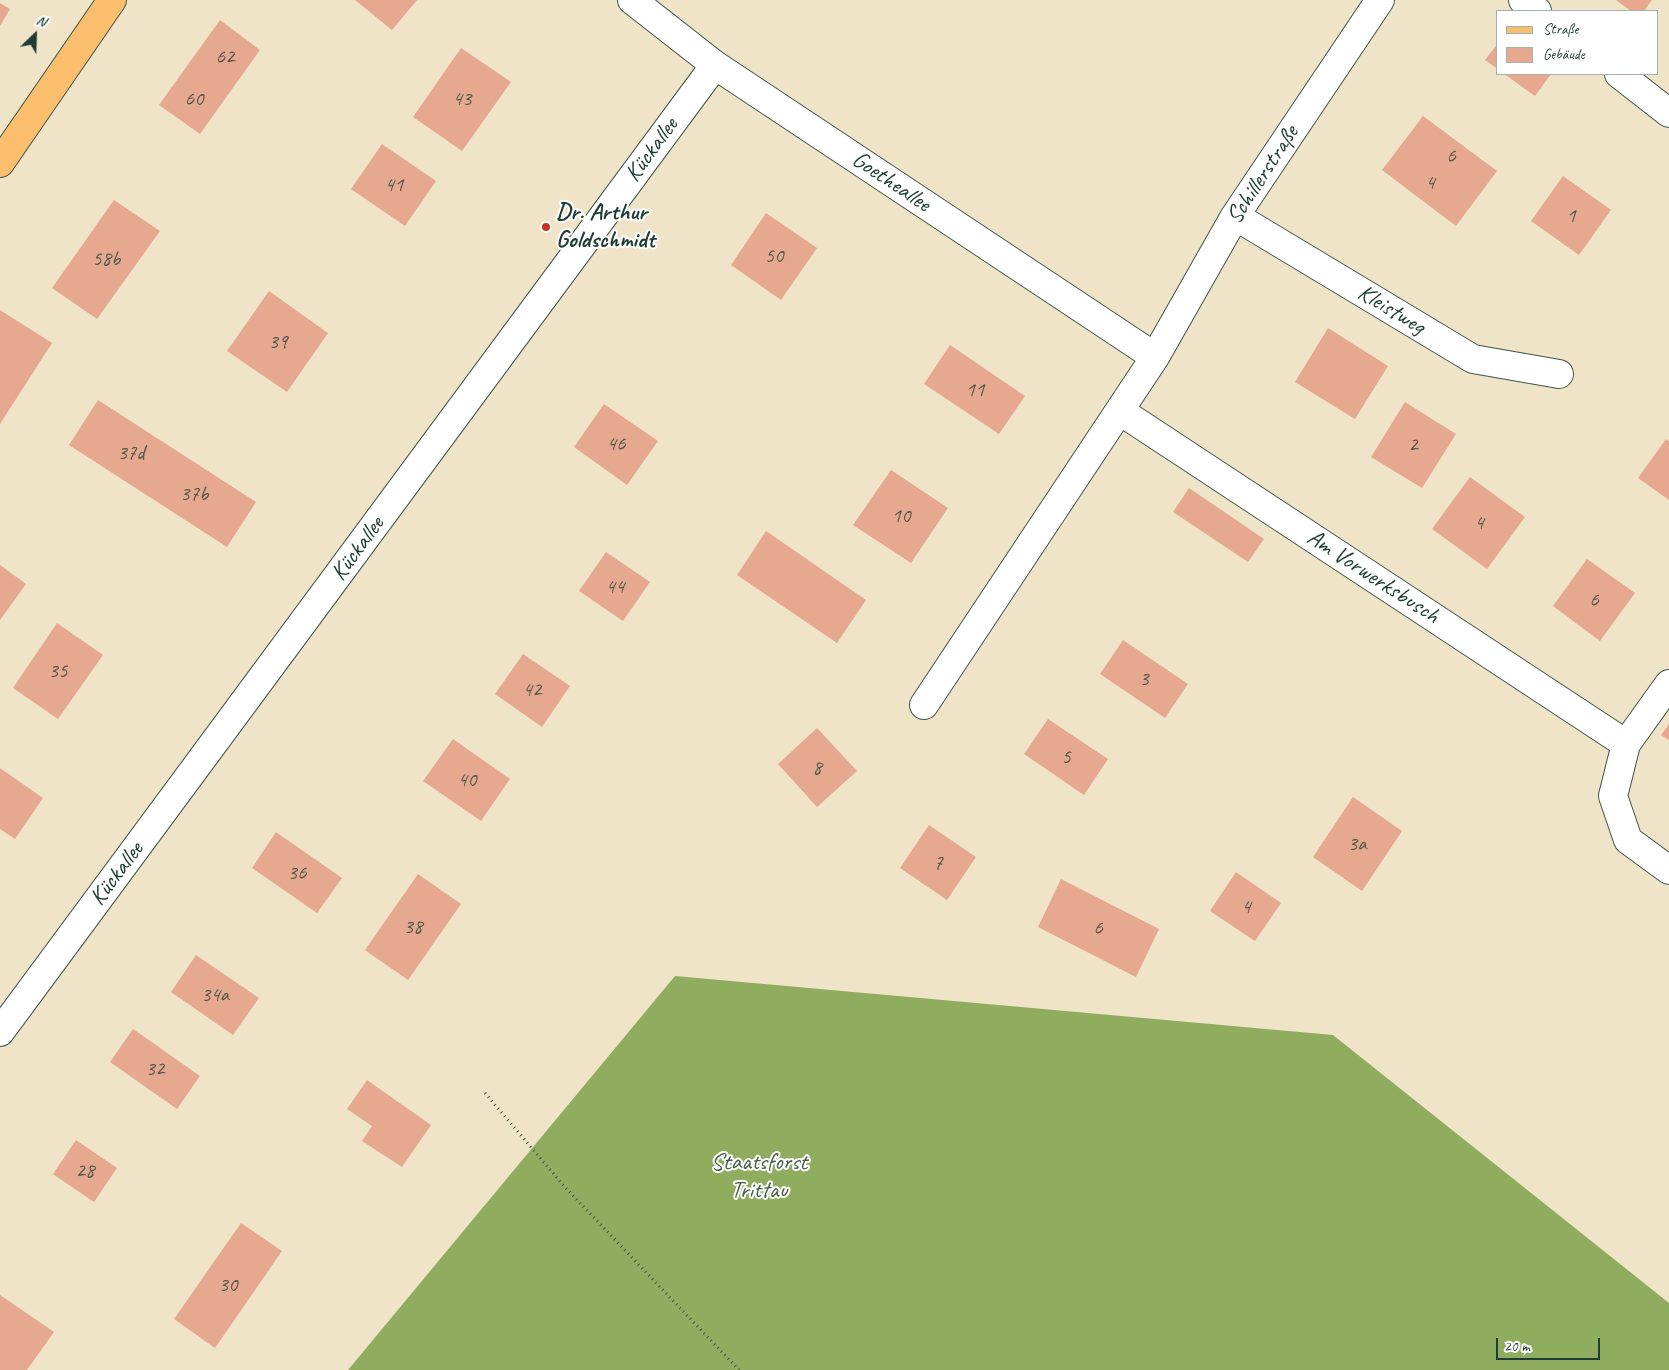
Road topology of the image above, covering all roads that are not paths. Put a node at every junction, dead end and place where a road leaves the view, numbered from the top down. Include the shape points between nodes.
1 (112, 0) edge
2 (632, 0) edge
3 (1380, 0) edge
4 (1523, 0) edge
5 (1536, 10) edge
6 (715, 65) junction
7 (1619, 75) edge
8 (1669, 113) edge
9 (0, 163) edge
10 (1235, 216) junction
11 (1155, 357) junction
12 (1560, 374) dead end
13 (1120, 411) junction
14 (1669, 684) edge
15 (924, 705) dead end
16 (1626, 744) junction
17 (1669, 870) edge
18 (0, 1032) edge

1 - 9 main road
2 - 6 street, Goetheallee
3 - 10 street, Schillerstraße
4 - 5 street
6 - 11 street, Goetheallee
6 - 18 street, Kückallee
7 - 8 street
10 - 11 street, Schillerstraße
10 - 12 street, Kleistweg via 1473,360
11 - 13 street
13 - 15 street
13 - 16 street, Am Vorwerksbusch
14 - 16 street
16 - 17 street via 1613,796 1628,840

